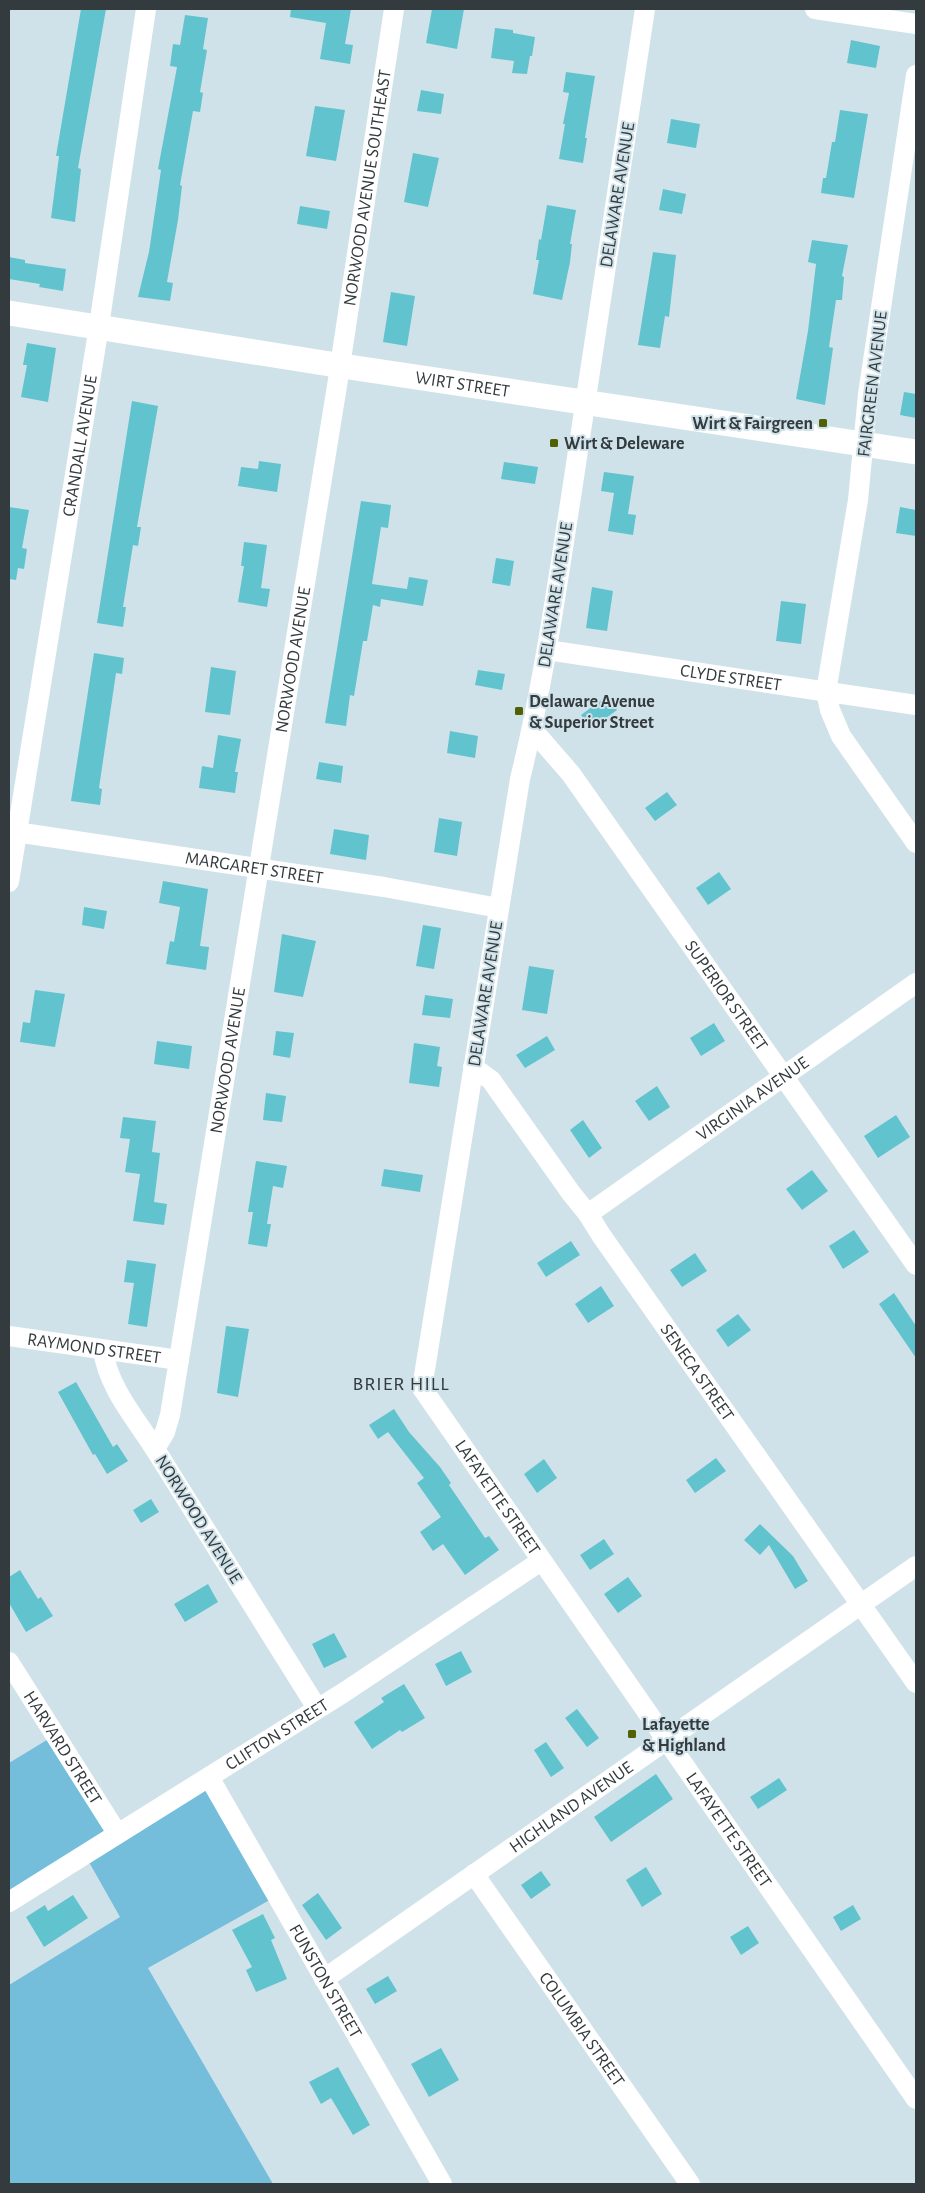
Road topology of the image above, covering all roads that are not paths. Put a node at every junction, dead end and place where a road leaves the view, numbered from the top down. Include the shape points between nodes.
1 (146, 9) edge
2 (394, 9) edge
3 (646, 9) edge
4 (815, 9) edge
5 (916, 24) edge
6 (916, 75) edge
7 (9, 312) edge
8 (99, 326) junction
9 (341, 366) junction
10 (586, 402) junction
11 (864, 444) junction
12 (916, 452) edge
13 (547, 650) junction
14 (826, 692) junction
15 (916, 705) edge
16 (532, 729) junction
17 (13, 832) edge
18 (916, 843) edge
19 (260, 870) junction
20 (9, 882) edge
21 (499, 908) junction
22 (916, 983) edge
23 (473, 1067) junction
24 (783, 1076) junction
25 (588, 1214) junction
26 (916, 1265) edge
27 (9, 1336) edge
28 (103, 1350) junction
29 (179, 1360) junction
30 (422, 1388) joint
31 (155, 1449) junction
32 (541, 1561) junction
33 (916, 1566) edge
34 (861, 1605) junction
35 (9, 1662) edge
36 (916, 1684) edge
37 (317, 1708) junction
38 (667, 1740) junction
39 (210, 1777) junction
40 (117, 1833) junction
41 (474, 1874) junction
42 (9, 1902) edge
43 (324, 1979) junction
44 (916, 2099) edge
45 (442, 2184) edge
46 (690, 2184) edge

1 - 8 street, CRANDALL AVENUE
2 - 9 street, NORWOOD AVENUE SOUTHEAST
3 - 10 street, DELAWARE AVENUE
4 - 5 street
6 - 11 street, FAIRGREEN AVENUE via 868,394
7 - 8 main road, WIRT STREET
8 - 9 main road, WIRT STREET
8 - 17 street, CRANDALL AVENUE
9 - 10 main road, WIRT STREET
9 - 19 street, NORWOOD AVENUE
10 - 11 main road, WIRT STREET
10 - 13 street, DELAWARE AVENUE
11 - 12 main road, WIRT STREET
11 - 14 street, FAIRGREEN AVENUE via 858,500
13 - 14 street, CLYDE STREET
13 - 16 street, DELAWARE AVENUE
14 - 15 street, CLYDE STREET
14 - 18 street via 842,736
16 - 21 street, DELAWARE AVENUE via 520,779
16 - 24 street, SUPERIOR STREET via 571,774
17 - 19 street, MARGARET STREET
17 - 20 street, CRANDALL AVENUE
19 - 21 street, MARGARET STREET via 384,887
19 - 29 street, NORWOOD AVENUE
21 - 23 street, DELAWARE AVENUE
22 - 24 street, VIRGINIA AVENUE
23 - 25 street, SENECA STREET via 491,1080
23 - 30 street, DELAWARE AVENUE
24 - 25 street, VIRGINIA AVENUE
24 - 26 street, SUPERIOR STREET
25 - 34 street, SENECA STREET
27 - 28 street, RAYMOND STREET
28 - 29 street, RAYMOND STREET
28 - 31 street via 110,1379
29 - 31 street, NORWOOD AVENUE via 166,1432
30 - 32 street, LAFAYETTE STREET
31 - 37 street, NORWOOD AVENUE
32 - 37 street, CLIFTON STREET
32 - 38 street, LAFAYETTE STREET
33 - 34 street, HIGHLAND AVENUE
34 - 36 street, SENECA STREET
34 - 38 street, HIGHLAND AVENUE
35 - 40 street, HARVARD STREET
37 - 39 street, CLIFTON STREET
38 - 41 street, HIGHLAND AVENUE
38 - 44 street, LAFAYETTE STREET
39 - 40 street, CLIFTON STREET
39 - 43 street, FUNSTON STREET
40 - 42 street, CLIFTON STREET
41 - 43 street, HIGHLAND AVENUE
41 - 46 street, COLUMBIA STREET
43 - 45 street, FUNSTON STREET

